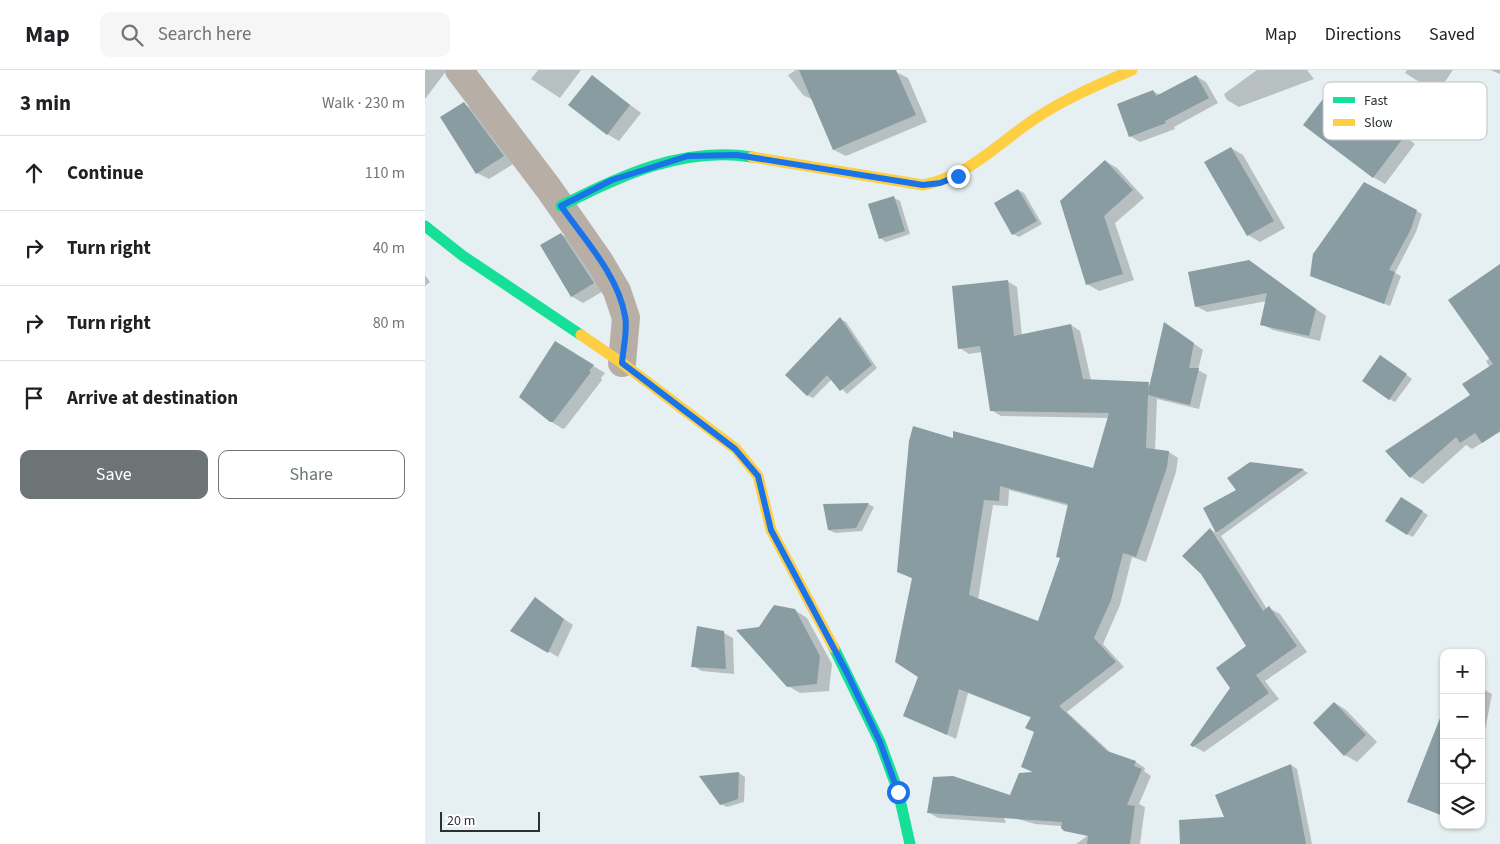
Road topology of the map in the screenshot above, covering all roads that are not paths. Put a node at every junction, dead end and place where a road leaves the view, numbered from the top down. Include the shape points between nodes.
1 (459, 70) edge
2 (1132, 70) edge
3 (561, 206) junction
4 (425, 226) edge
5 (622, 363) junction
6 (910, 844) edge

1 - 3 street
2 - 3 street via 1037,117 958,176 940,183 923,185 737,155 688,156 612,180
3 - 5 street via 617,290 625,318
4 - 5 street via 463,256
5 - 6 street via 735,449 758,476 771,530 880,742 898,792

